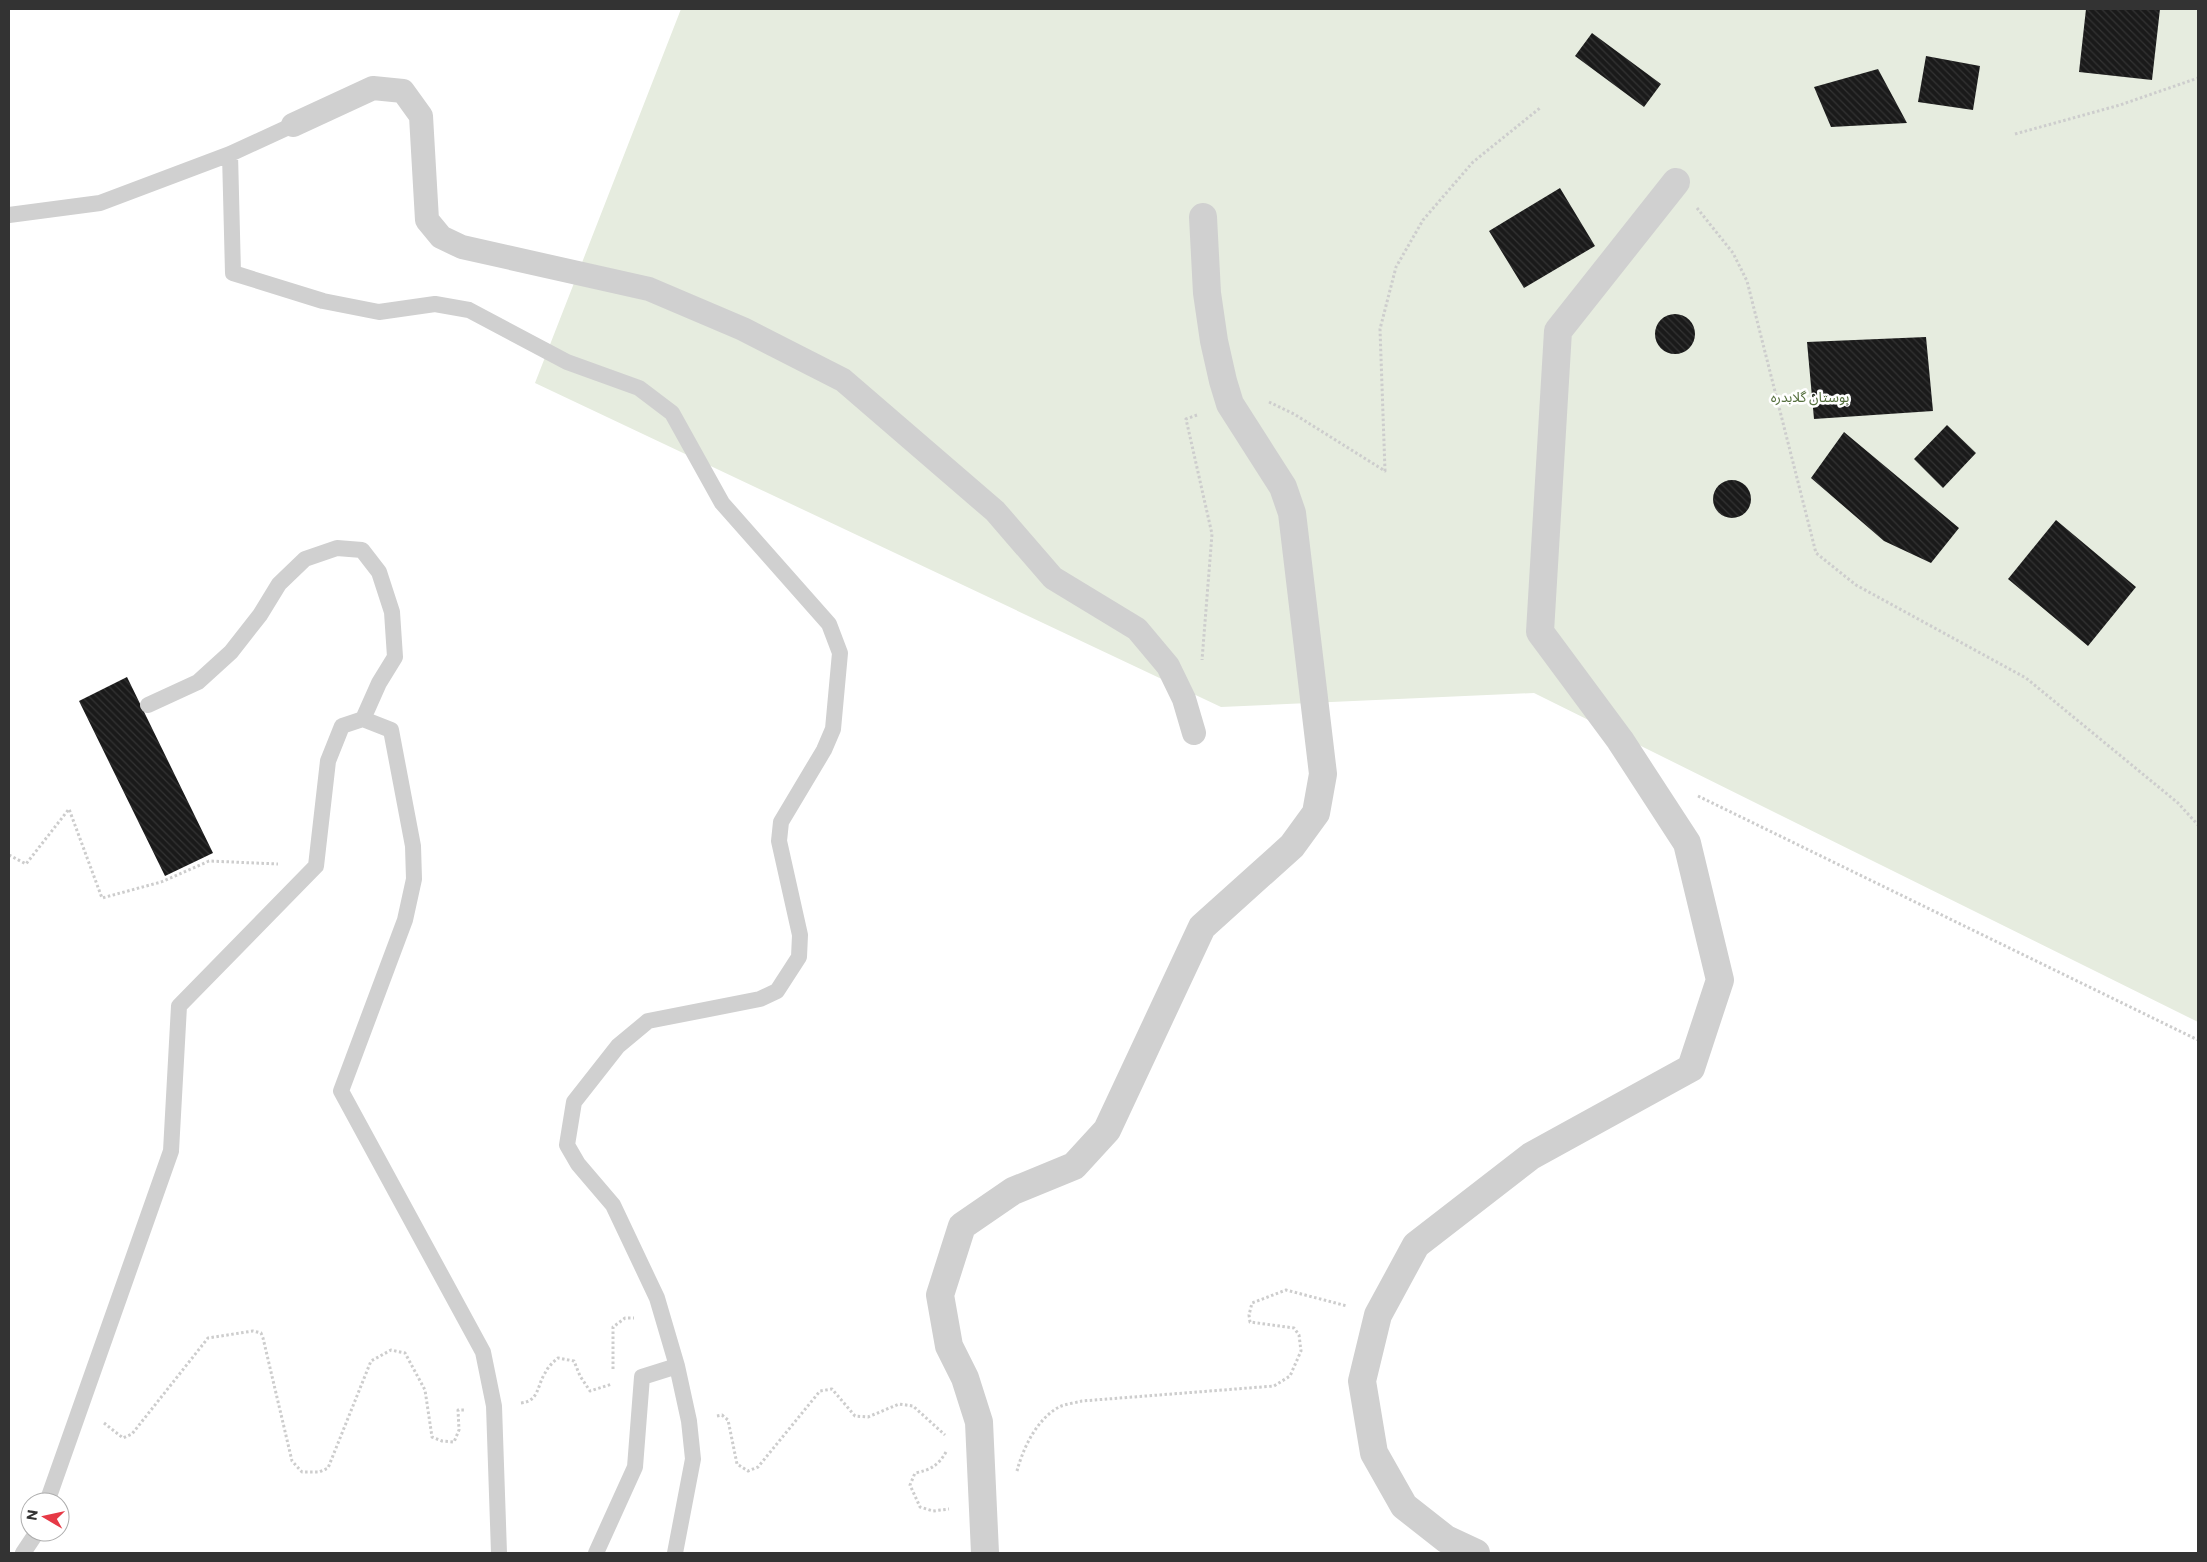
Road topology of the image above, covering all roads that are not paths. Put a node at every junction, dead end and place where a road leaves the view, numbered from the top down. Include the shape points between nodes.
1 (293, 125) joint
2 (230, 154) junction
3 (1676, 182) road end
4 (9, 215) edge
5 (1203, 217) dead end
6 (148, 705) dead end
7 (363, 719) junction
8 (1194, 733) dead end
9 (678, 1366) junction
10 (51, 1492) edge
11 (30, 1542) edge
12 (23, 1553) edge
13 (499, 1553) edge
14 (596, 1553) edge
15 (675, 1553) edge
16 (985, 1553) edge
17 (1476, 1553) edge

1 - 2 lane
1 - 8 street via 373,88 403,91 421,116 426,220 442,236 462,247 649,289 743,329 843,380 995,511 1053,578 1137,629 1168,666 1184,699
2 - 4 lane via 100,203
2 - 9 lane via 233,273 323,302 379,312 435,304 469,310 567,362 639,388 672,413 722,503 829,624 840,653 833,728 824,750 781,822 779,841 800,934 800,957 777,991 768,995 648,1021 618,1046 574,1102 567,1145 578,1164 613,1205 664,1317
3 - 17 street via 1558,331 1540,632 1620,740 1687,843 1720,980 1691,1068 1531,1156 1416,1244 1378,1315 1362,1381 1374,1453 1404,1506 1446,1539
5 - 16 street via 1207,293 1214,341 1230,404 1283,487 1292,513 1323,774 1316,813 1292,846 1202,927 1108,1130 1074,1166 1013,1191 962,1226 940,1295 949,1346 965,1378 979,1422
6 - 7 lane via 198,682 231,652 260,616 279,584 305,559 338,548 362,550 379,572 392,612 395,656
7 - 10 lane via 342,726 328,761 316,866 179,1006 171,1151
7 - 13 lane via 391,730 413,846 414,879 405,920 341,1091 483,1352 494,1406
9 - 14 lane via 642,1377 635,1466
9 - 15 lane via 690,1421 692,1459
11 - 12 lane

